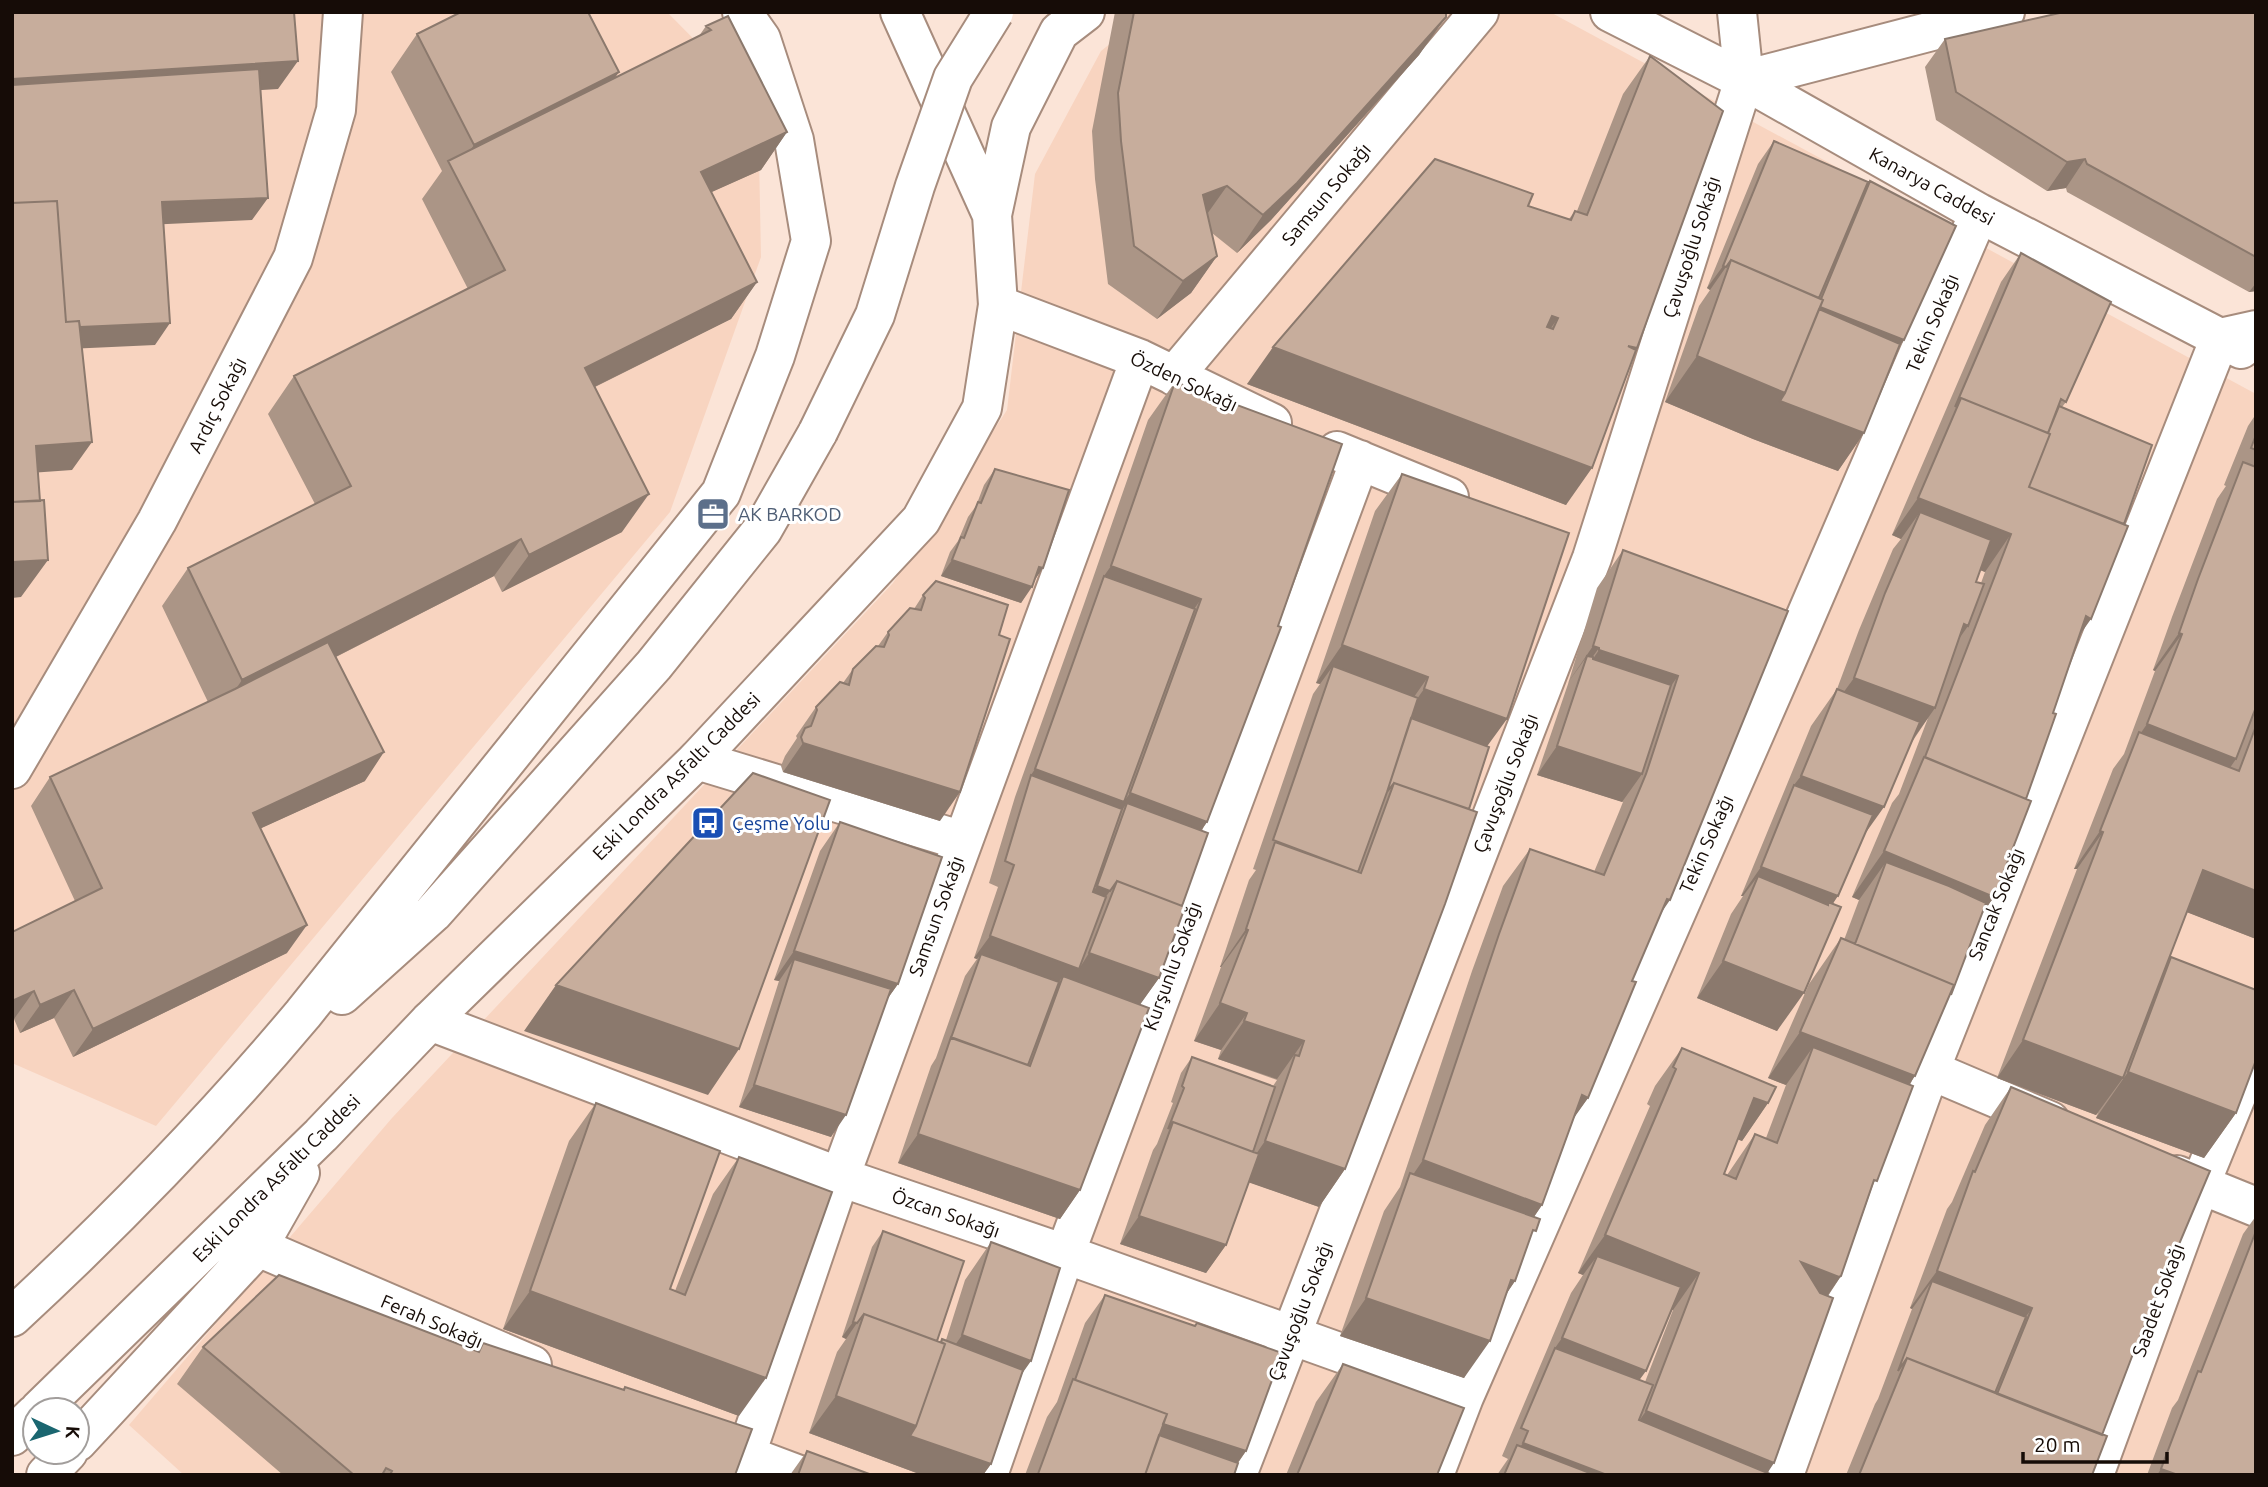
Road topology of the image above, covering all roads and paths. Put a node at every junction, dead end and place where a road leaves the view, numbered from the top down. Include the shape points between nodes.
1 (743, 12) edge
2 (900, 12) edge
3 (994, 12) edge
4 (1085, 12) edge
5 (1479, 12) edge
6 (1610, 12) edge
7 (1737, 12) edge
8 (2005, 12) edge
9 (347, 15) edge
10 (1744, 80) junction
11 (1979, 213) junction
12 (992, 215) junction
13 (998, 305) junction
14 (2238, 334) edge
15 (2256, 357) edge
16 (1140, 359) junction
17 (1174, 376) junction
18 (1360, 460) junction
19 (1476, 509) edge
20 (697, 760) junction
21 (12, 769) edge
22 (963, 841) junction
23 (430, 1021) junction
24 (2256, 1048) edge
25 (1930, 1070) junction
26 (243, 1086) junction
27 (321, 1135) junction
28 (2085, 1136) edge
29 (2149, 1163) edge
30 (840, 1177) junction
31 (2200, 1185) junction
32 (2256, 1207) edge
33 (89, 1246) junction
34 (258, 1247) junction
35 (1065, 1254) junction
36 (12, 1276) edge
37 (12, 1317) edge
38 (1291, 1335) junction
39 (565, 1379) edge
40 (53, 1396) edge
41 (1464, 1397) junction
42 (91, 1427) edge
43 (693, 1434) edge
44 (742, 1465) edge
45 (799, 1475) edge
46 (988, 1475) edge
47 (1237, 1475) edge
48 (1434, 1475) edge
49 (1784, 1475) edge
50 (2094, 1475) edge

1 - 26 street via 761,39 794,140 811,241 775,356 721,493
2 - 12 street, Eski Londra Asfaltı Caddesi
3 - 26 street, bridge via 953,78 876,315 763,529 654,665 433,913
4 - 12 street via 1059,32 1011,127
5 - 17 street, Samsun Sokağı
6 - 10 street, Kanarya Caddesi
7 - 10 street
8 - 10 street
9 - 21 street, Ardıç Sokağı via 336,110 293,258 158,520
10 - 11 street, Kanarya Caddesi
10 - 38 street, Çavuşoğlu Sokağı via 1592,557
11 - 14 street, Kanarya Caddesi
11 - 41 street, Tekin Sokağı via 1786,628
12 - 13 street, Eski Londra Asfaltı Caddesi
13 - 16 street, Özden Sokağı
13 - 20 street, Eski Londra Asfaltı Caddesi via 982,408 921,520
14 - 15 street, Kanarya Caddesi
14 - 25 street, Sancak Sokağı
16 - 17 street, Özden Sokağı
16 - 22 street, Samsun Sokağı
17 - 18 street, Özden Sokağı via 1296,435
18 - 19 street, Özden Sokağı
18 - 35 street, Kurşunlu Sokağı
20 - 22 street
20 - 23 street, Eski Londra Asfaltı Caddesi
22 - 30 street, Samsun Sokağı
23 - 27 street, Eski Londra Asfaltı Caddesi
23 - 30 street, Özcan Sokağı
24 - 31 street, Saadet Sokağı
25 - 28 street
25 - 49 street, Sancak Sokağı
26 - 33 street
27 - 34 street
27 - 40 street, Eski Londra Asfaltı Caddesi
29 - 31 street
30 - 35 street, Özcan Sokağı
30 - 44 street, Samsun Sokağı
31 - 32 street
31 - 50 street, Saadet Sokağı
33 - 36 street
33 - 37 street
34 - 39 street, Ferah Sokağı
34 - 42 street
35 - 38 street, Özcan Sokağı
35 - 46 street, Kurşunlu Sokağı
38 - 41 street, Özcan Sokağı
38 - 47 street, Çavuşoğlu Sokağı
41 - 48 street, Tekin Sokağı
43 - 44 street
44 - 45 street

